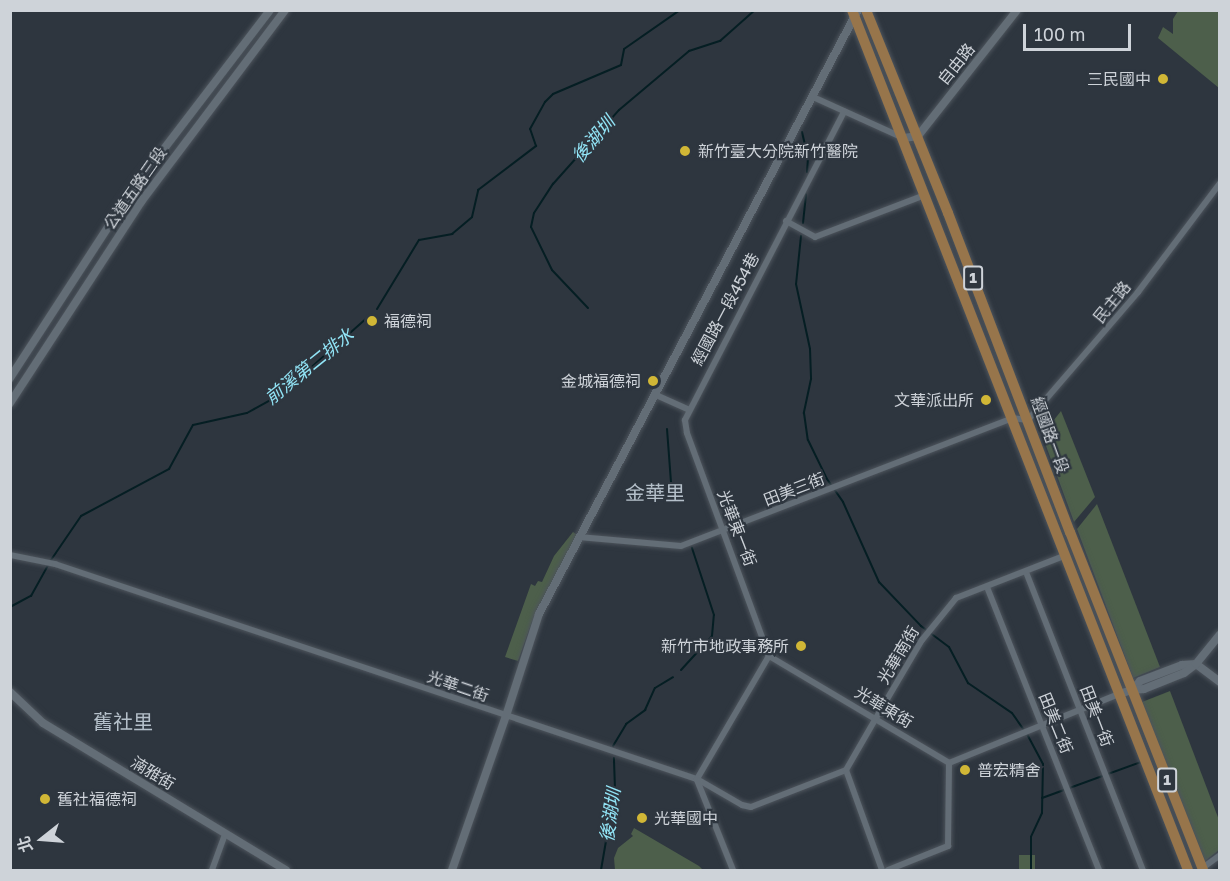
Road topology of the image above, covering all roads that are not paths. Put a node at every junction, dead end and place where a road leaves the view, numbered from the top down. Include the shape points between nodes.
1 (270, 10) edge
2 (285, 10) edge
3 (866, 10) edge
4 (1017, 10) edge
5 (855, 13) edge
6 (813, 97) junction
7 (844, 112) junction
8 (918, 136) junction
9 (904, 138) junction
10 (1220, 183) edge
11 (925, 194) junction
12 (786, 221) junction
13 (84, 266) junction
14 (95, 273) junction
15 (10, 378) edge
16 (20, 389) junction
17 (656, 395) junction
18 (10, 403) edge
19 (688, 409) junction
20 (10, 410) edge
21 (1012, 418) junction
22 (1028, 420) junction
23 (723, 531) junction
24 (579, 537) junction
25 (10, 555) edge
26 (1064, 556) junction
27 (1026, 572) junction
28 (987, 586) junction
29 (1220, 634) edge
30 (769, 656) junction
31 (1196, 664) junction
32 (1220, 682) edge
33 (1132, 690) junction
34 (10, 692) edge
35 (1119, 694) junction
36 (1080, 709) junction
37 (506, 716) junction
38 (876, 718) junction
39 (1043, 724) junction
40 (949, 763) junction
41 (846, 770) junction
42 (696, 779) junction
43 (225, 834) junction
44 (1220, 855) edge
45 (212, 870) edge
46 (286, 870) edge
47 (452, 870) edge
48 (733, 870) edge
49 (882, 870) edge
50 (888, 870) edge
51 (1099, 870) edge
52 (1143, 870) edge
53 (1188, 870) edge
54 (1201, 870) edge

1 - 13 street, 公道五路三段 via 131,192
2 - 14 street, 公道五路三段 via 148,192
3 - 8 main road, 經國路一段 / 1
4 - 8 street, 自由路
5 - 6 street
5 - 9 main road, 經國路一段 / 1
6 - 7 street
6 - 17 street
7 - 9 street
7 - 12 street, 經國路一段454巷
8 - 9 street
8 - 22 main road, 經國路一段 / 1
9 - 11 main road, 經國路一段 / 1
10 - 22 street, 民主路 via 1138,292
11 - 12 street via 815,237
11 - 21 main road, 經國路一段 / 1
12 - 19 street, 經國路一段454巷
13 - 14 street
13 - 15 street, 公道五路三段
14 - 16 street, 公道五路三段
16 - 18 street, 公道五路三段
16 - 20 street, 公道五路三段
17 - 19 street
17 - 24 street
19 - 23 street, 光華東一街 via 687,433
21 - 22 street
21 - 23 street, 田美三街
21 - 26 main road, 經國路一段 / 1
22 - 33 main road, 經國路一段 / 1
23 - 24 street, 田美三街 via 681,546
23 - 30 street, 光華東一街
24 - 37 street via 539,614
25 - 37 street, 光華二街 via 56,564
26 - 27 street, 光華南街
26 - 35 main road, 經國路一段 / 1
27 - 28 street, 光華南街
27 - 36 street, 田美一街
28 - 38 street, 光華南街 via 956,598 932,626
28 - 39 street, 田美二街
29 - 31 street
30 - 38 street, 光華東街
30 - 42 street
31 - 32 street
31 - 33 street via 1140,681
33 - 35 street
33 - 54 main road, 經國路一段 / 1
34 - 43 street, 湳雅街 via 43,723
35 - 36 street
35 - 53 main road, 經國路一段 / 1
36 - 39 street
36 - 52 street, 田美一街
37 - 42 street, 光華二街
37 - 47 street
38 - 40 street, 光華東街
38 - 41 street, 光華南街
39 - 40 street
39 - 51 street, 田美二街
40 - 50 street via 948,846
41 - 42 street, 光華二街 via 752,807
41 - 49 street
42 - 48 street
43 - 45 street
43 - 46 street, 湳雅街
44 - 54 street

